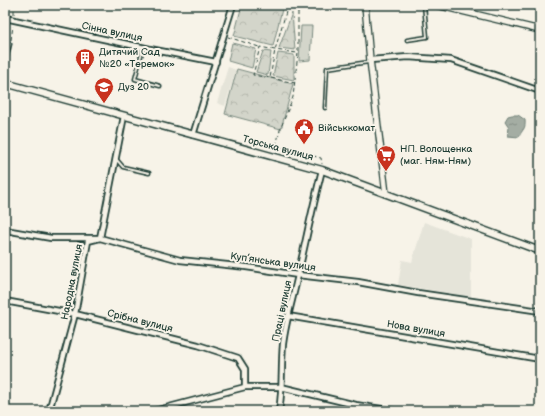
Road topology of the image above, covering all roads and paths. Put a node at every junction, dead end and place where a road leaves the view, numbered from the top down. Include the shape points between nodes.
1 (233, 5) edge
2 (288, 5) edge
3 (298, 5) edge
4 (365, 5) edge
5 (424, 5) edge
6 (437, 5) edge
7 (5, 18) edge
8 (540, 30) edge
9 (224, 36) junction
10 (407, 40) dead end
11 (5, 42) edge
12 (260, 47) junction
13 (143, 48) junction
14 (275, 50) junction
15 (298, 53) junction
16 (6, 56) edge
17 (370, 61) junction
18 (216, 62) junction
19 (5, 64) edge
20 (270, 78) junction
21 (5, 83) edge
22 (295, 83) junction
23 (160, 86) dead end
24 (540, 91) edge
25 (325, 108) dead end
26 (124, 116) junction
27 (193, 135) junction
28 (116, 158) junction
29 (322, 170) junction
30 (149, 173) dead end
31 (386, 194) junction
32 (5, 230) edge
33 (100, 238) junction
34 (540, 251) edge
35 (298, 275) junction
36 (5, 301) edge
37 (540, 310) edge
38 (75, 314) junction
39 (288, 316) junction
40 (540, 360) edge
41 (245, 387) junction
42 (281, 387) junction
43 (49, 411) edge
44 (154, 411) edge
45 (279, 411) edge
46 (394, 411) edge

1 - 9 street
2 - 14 path
3 - 15 path
4 - 17 street
5 - 10 lane via 427,37
6 - 8 street
7 - 13 street, Сінна вулиця
9 - 12 path
9 - 18 street
11 - 16 lane via 10,44
12 - 14 path
12 - 20 path via 252,75
13 - 18 street, Сінна вулиця
13 - 23 lane via 135,79
14 - 15 path
14 - 20 path
15 - 22 path
16 - 19 lane
17 - 24 street via 408,57 451,60
17 - 25 lane via 327,68
17 - 31 street
18 - 27 street
20 - 22 path
21 - 26 main road, Торська вулиця
22 - 29 path via 293,97 276,146 321,158
26 - 27 main road, Торська вулиця
26 - 28 street
27 - 29 main road, Торська вулиця
28 - 30 lane via 123,167
28 - 33 street
29 - 31 main road, Торська вулиця
29 - 35 street, Праці вулиця
31 - 34 main road, Торська вулиця
32 - 33 street, Куп’янська вулиця via 51,238
33 - 35 street, Куп’янська вулиця via 180,260 246,266
33 - 38 street, Народна вулиця via 88,241
35 - 37 street, Куп’янська вулиця
35 - 39 street, Праці вулиця
36 - 38 street, Срібна вулиця
38 - 41 street, Срібна вулиця via 198,345 238,358 245,369
38 - 43 street, Народна вулиця
39 - 40 street, Нова вулиця
39 - 42 street, Праці вулиця via 283,344
41 - 42 street
41 - 44 street
42 - 45 street, Праці вулиця
42 - 46 street via 356,405

